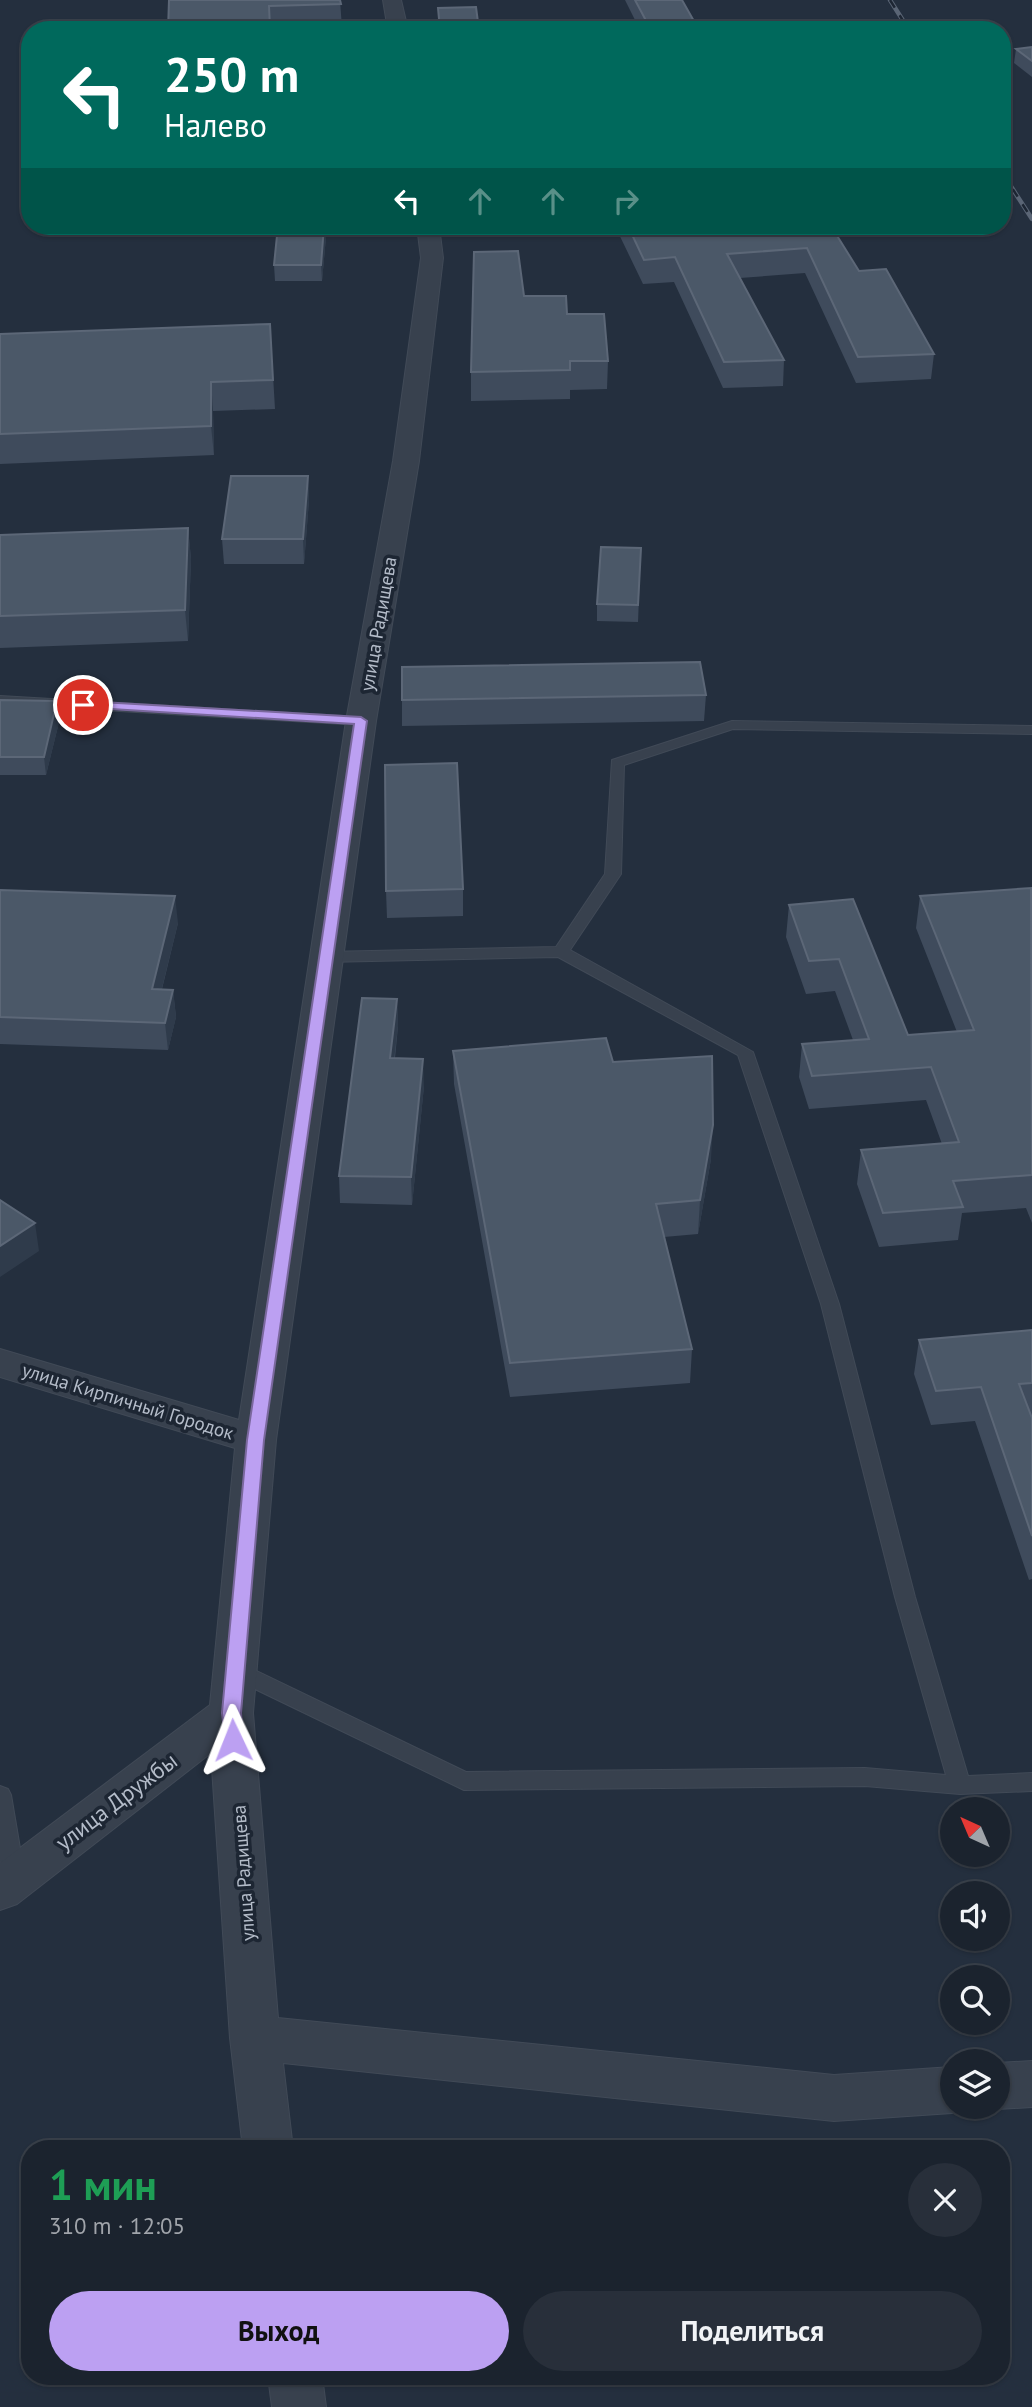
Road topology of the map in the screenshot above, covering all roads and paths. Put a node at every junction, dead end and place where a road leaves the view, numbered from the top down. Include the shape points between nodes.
1 (392, 0) edge
2 (396, 21) edge
3 (429, 235) edge
4 (0, 700) edge
5 (361, 721) junction
6 (1032, 730) edge
7 (561, 952) junction
8 (325, 957) junction
9 (0, 1363) edge
10 (256, 1440) junction
11 (233, 1692) junction
12 (1032, 1782) edge
13 (960, 1785) junction
14 (0, 1796) edge
15 (7, 1884) edge
16 (255, 2038) junction
17 (1032, 2084) edge
18 (1010, 2086) edge
19 (940, 2091) edge
20 (267, 2140) edge
21 (296, 2385) edge
22 (299, 2407) edge

1 - 2 street
3 - 5 street, улица Радищева via 432,258 409,434
4 - 5 lane
5 - 8 street, улица Радищева
6 - 7 lane via 732,725 617,763 613,874
7 - 8 lane
7 - 13 lane via 745,1052 830,1304 905,1597
8 - 10 street, улица Радищева
9 - 10 street, улица Кирпичный Городок
10 - 11 street, улица Радищева
11 - 13 lane via 464,1781 865,1777
11 - 15 street, улица Дружбы
11 - 16 street, улица Радищева
12 - 13 lane
14 - 15 lane
16 - 19 street via 834,2098
16 - 20 street, улица Радищева
17 - 18 street
21 - 22 street

